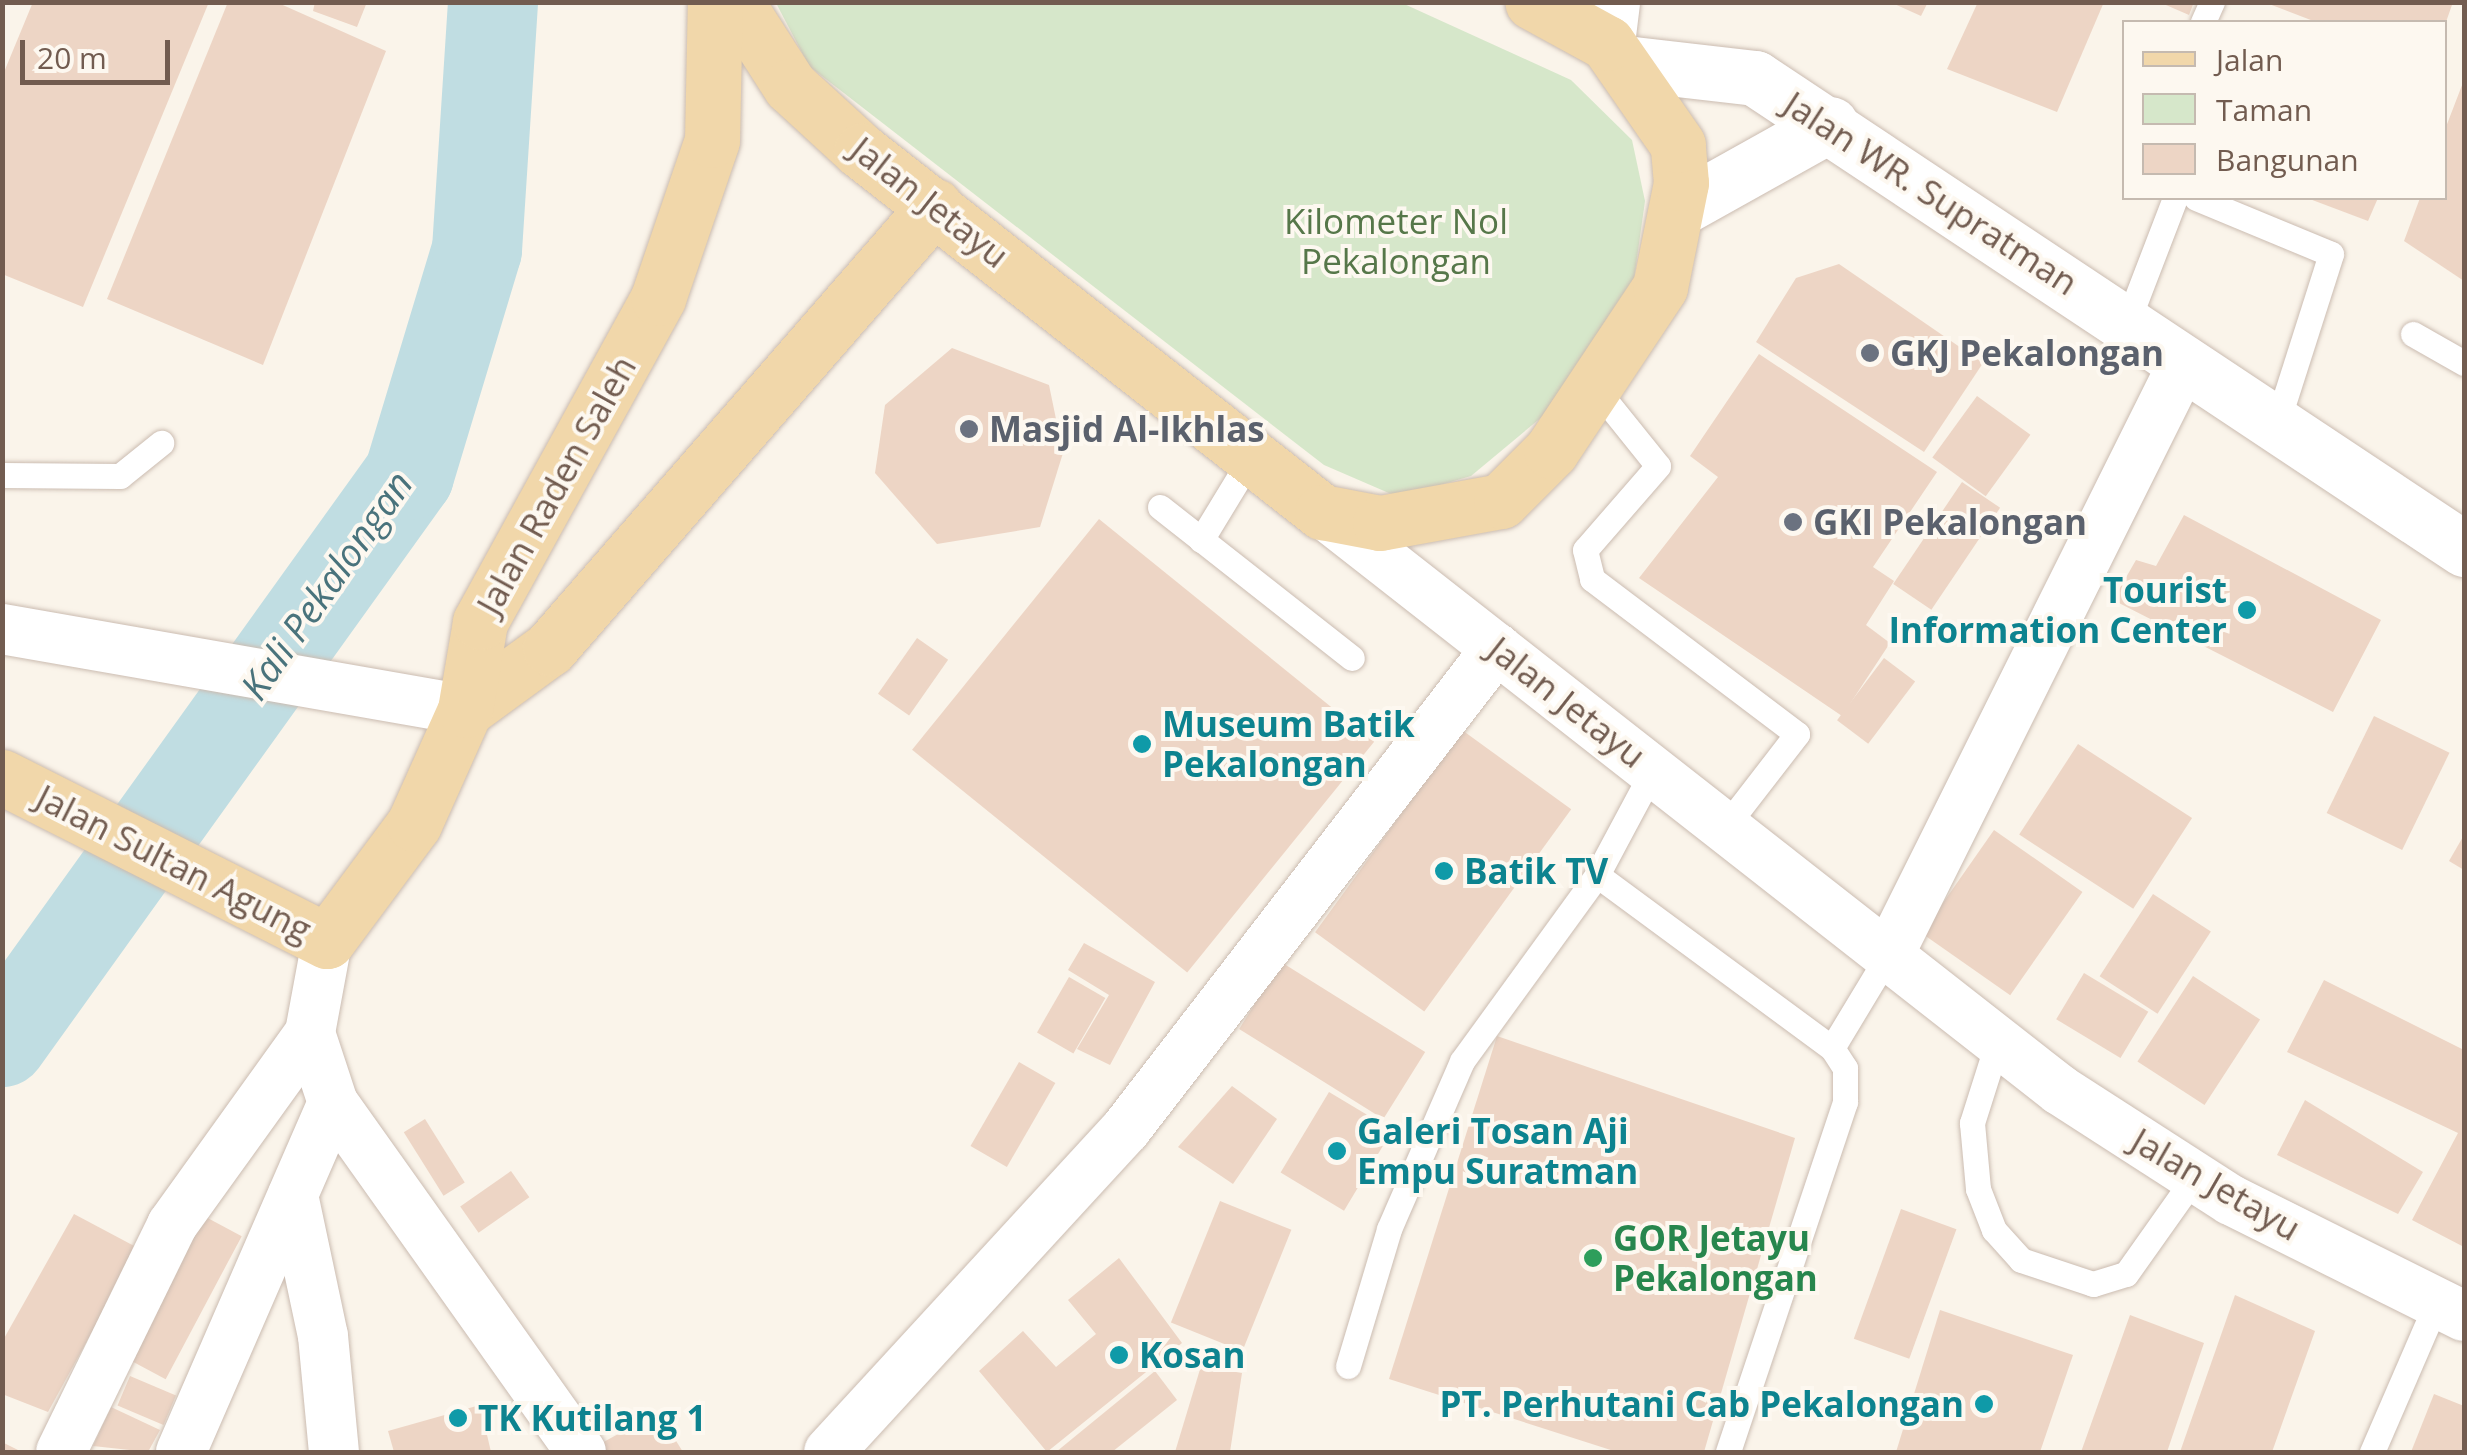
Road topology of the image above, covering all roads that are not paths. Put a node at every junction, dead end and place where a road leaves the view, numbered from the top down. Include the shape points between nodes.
1 (716, 2) edge
2 (736, 2) edge
3 (1532, 2) edge
4 (1615, 36) edge
5 (1831, 124) junction
6 (2174, 200) edge
7 (2201, 200) edge
8 (935, 206) junction
9 (1677, 210) junction
10 (2127, 323) junction
11 (2413, 334) dead end
12 (2184, 362) junction
13 (2464, 363) edge
14 (1596, 390) junction
15 (2276, 423) junction
16 (160, 443) dead end
17 (1252, 456) junction
18 (2, 475) edge
19 (1160, 507) dead end
20 (1322, 512) junction
21 (1202, 540) junction
22 (2464, 547) edge
23 (2, 630) edge
24 (1497, 648) junction
25 (1352, 658) dead end
26 (466, 710) junction
27 (1652, 770) junction
28 (2, 778) edge
29 (1725, 827) junction
30 (1596, 875) junction
31 (327, 941) junction
32 (1890, 952) junction
33 (310, 1032) junction
34 (1997, 1044) junction
35 (1832, 1048) junction
36 (334, 1104) junction
37 (2196, 1175) junction
38 (293, 1195) junction
39 (2451, 1309) edge
40 (1348, 1366) dead end
41 (60, 1452) edge
42 (181, 1452) edge
43 (334, 1452) edge
44 (581, 1452) edge
45 (829, 1452) edge
46 (1728, 1452) edge
47 (2372, 1452) edge

1 - 26 main road, Jalan Raden Saleh via 712,140 685,225 658,298 480,622
2 - 8 main road, Jalan Jetayu via 790,86
3 - 4 main road
4 - 5 street, Jalan WR. Supratman via 1755,78
4 - 9 main road via 1678,145
5 - 9 street
5 - 10 street, Jalan WR. Supratman
6 - 10 lane
7 - 15 lane via 2331,254
8 - 17 main road, Jalan Jetayu
8 - 26 main road, Jalan Raden Saleh via 550,648
9 - 14 main road via 1660,287
10 - 12 street, Jalan WR. Supratman
11 - 13 lane
12 - 15 street, Jalan WR. Supratman
12 - 32 street
14 - 20 main road via 1501,501 1431,521
14 - 29 lane via 1658,466 1585,550 1592,579 1797,734
15 - 22 street, Jalan WR. Supratman
16 - 18 lane via 120,476
17 - 20 main road, Jalan Jetayu
17 - 21 lane
19 - 21 lane
20 - 24 street, Jalan Jetayu
21 - 25 lane
23 - 26 street
24 - 27 street, Jalan Jetayu
24 - 45 street via 1126,1129
26 - 31 main road, Jalan Sultan Agung via 414,824
27 - 29 street, Jalan Jetayu
27 - 30 lane
28 - 31 main road, Jalan Sultan Agung via 274,907
29 - 32 street, Jalan Jetayu
30 - 35 lane
30 - 40 lane via 1462,1061 1389,1229
31 - 33 street
32 - 34 street, Jalan Jetayu
32 - 35 lane
33 - 36 street
33 - 41 street via 172,1225
34 - 37 street, Jalan Jetayu
34 - 37 lane via 1972,1123 1978,1190 2021,1260 2093,1284 2126,1274
35 - 46 lane via 1845,1068 1845,1102
36 - 38 street
36 - 44 street
37 - 39 street, Jalan Jetayu
38 - 42 street
38 - 43 street via 324,1336
39 - 47 lane

